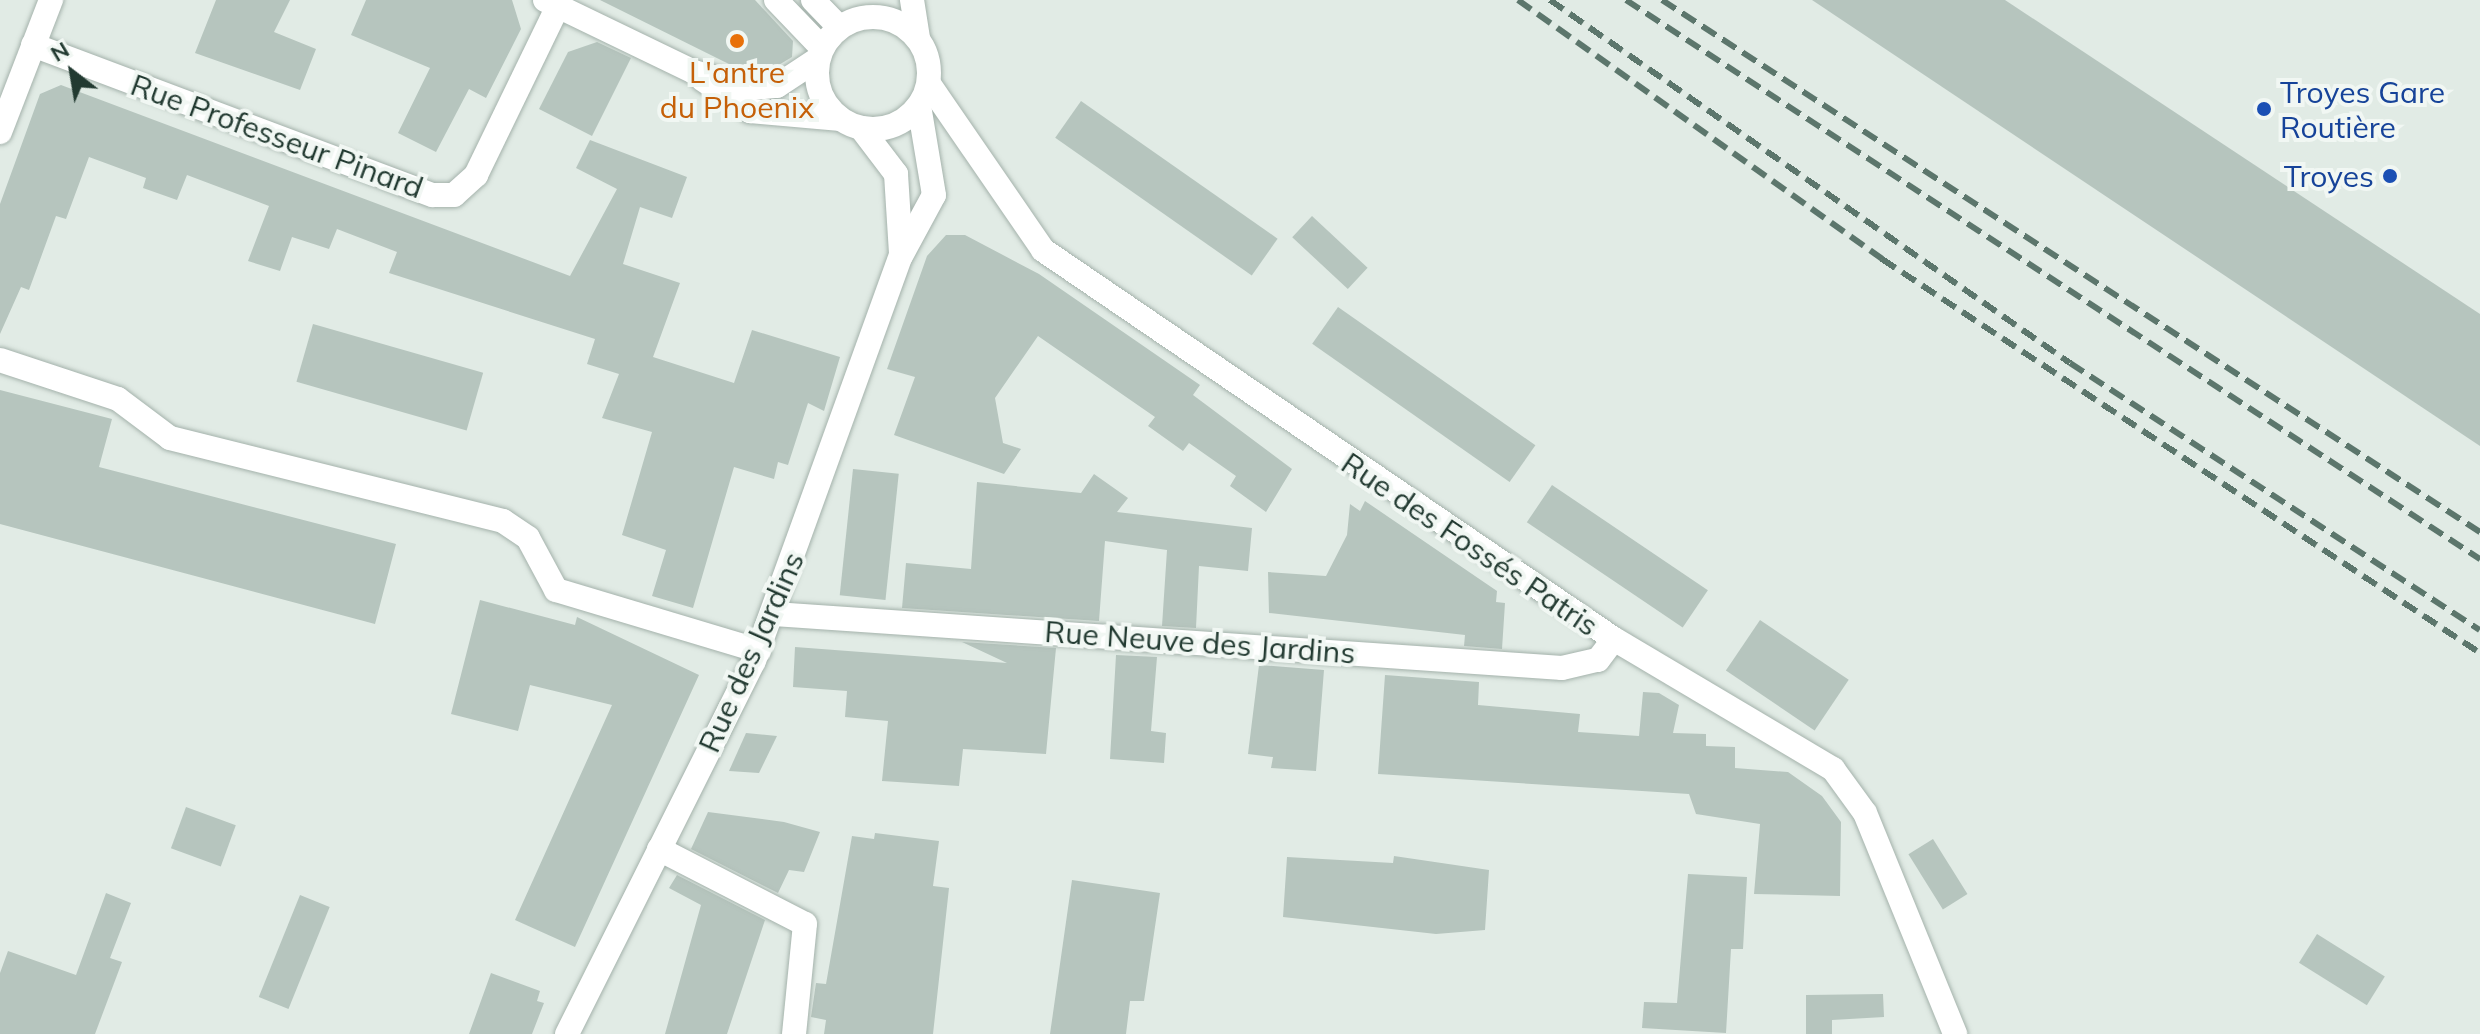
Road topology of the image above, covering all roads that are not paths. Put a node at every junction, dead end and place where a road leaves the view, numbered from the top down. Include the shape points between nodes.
1 (51, 0) edge
2 (776, 0) edge
3 (813, 0) edge
4 (871, 0) edge
5 (912, 0) edge
6 (552, 3) edge
7 (846, 23) junction
8 (918, 38) junction
9 (33, 45) junction
10 (820, 54) junction
11 (694, 72) junction
12 (924, 95) junction
13 (851, 124) junction
14 (0, 132) edge
15 (901, 256) junction
16 (0, 360) edge
17 (774, 614) junction
18 (1614, 639) junction
19 (759, 651) junction
20 (659, 849) junction
21 (567, 1034) edge
22 (794, 1034) edge
23 (1955, 1034) edge

1 - 9 street
2 - 10 street
3 - 7 street
4 - 7 street
5 - 8 street
6 - 9 street, Rue Professeur Pinard via 476,175 454,195 433,195
6 - 11 street
7 - 8 street via 889,18
7 - 10 street
8 - 12 street
9 - 14 street
10 - 11 street via 777,86 753,88
10 - 13 street via 820,93
11 - 13 street via 750,111
12 - 13 street via 894,125
12 - 15 street, Rue des Jardins via 934,195
12 - 18 street, Rue des Fossés Patris via 1043,250
13 - 15 street, Rue des Jardins via 896,174 904,209
15 - 17 street, Rue des Jardins
16 - 19 street via 118,399 170,438 503,521 528,538 556,590
17 - 18 street, Rue Neuve des Jardins via 1562,668 1598,660
17 - 19 street, Rue des Jardins
18 - 23 street, Rue des Fossés Patris via 1780,735 1851,788
19 - 20 street, Rue des Jardins
20 - 21 street, Rue des Jardins
20 - 22 street via 805,924

